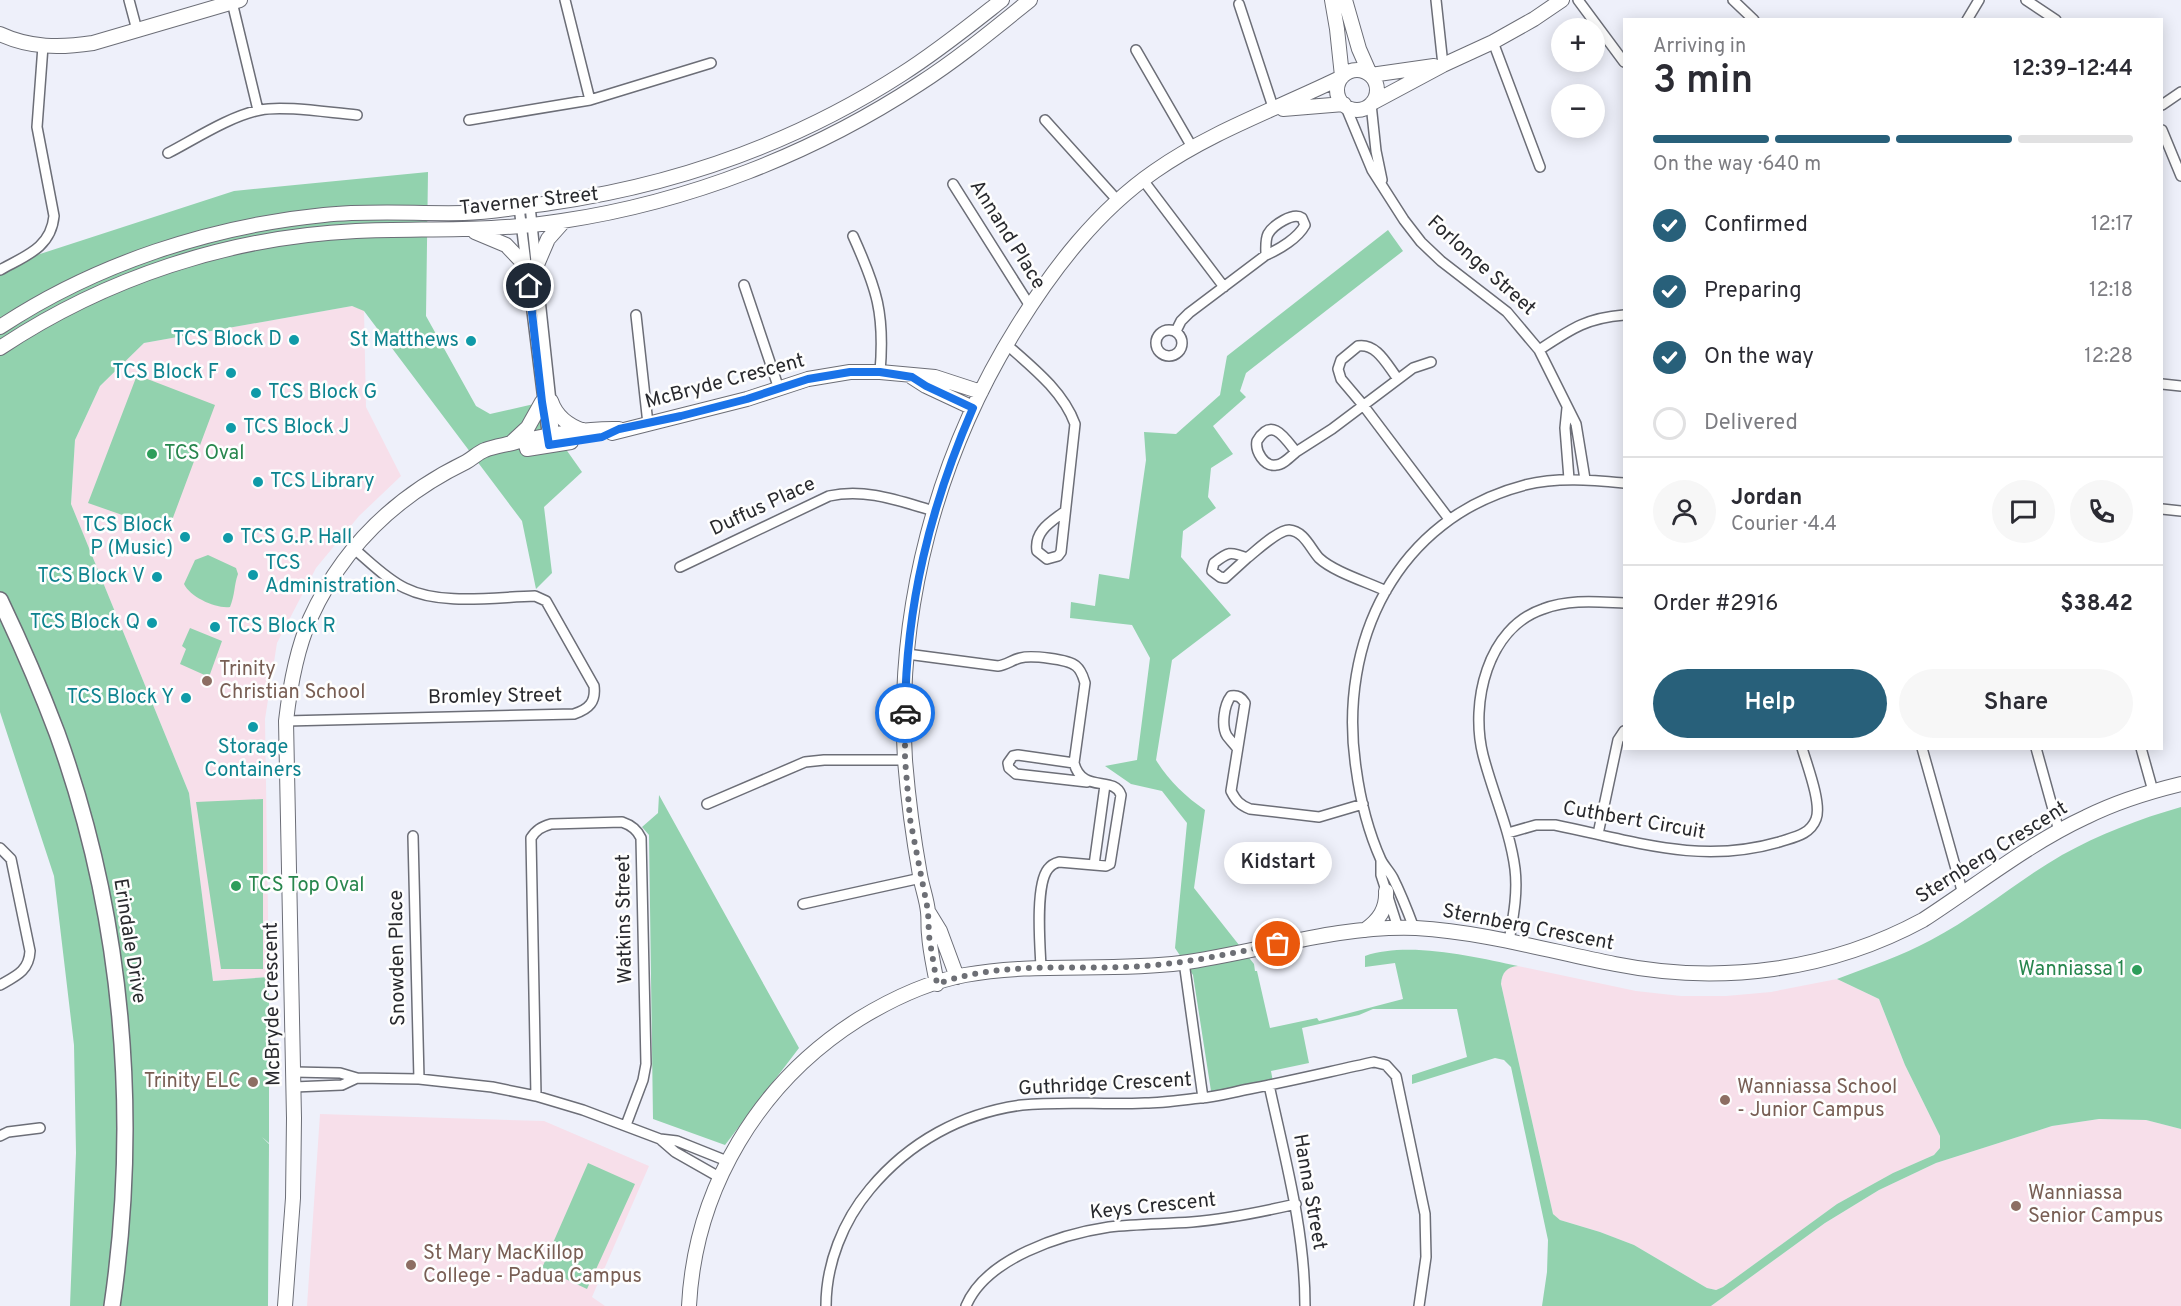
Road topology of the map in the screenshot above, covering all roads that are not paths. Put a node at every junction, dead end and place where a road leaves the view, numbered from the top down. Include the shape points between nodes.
1 (129, 0) edge
2 (565, 0) edge
3 (1002, 0) edge
4 (1030, 0) edge
5 (1332, 0) edge
6 (1345, 0) edge
7 (1436, 0) edge
8 (1562, 0) edge
9 (1578, 0) edge
10 (1733, 0) edge
11 (1979, 0) edge
12 (2026, 0) edge
13 (236, 1) edge
14 (1239, 4) dead end
15 (1752, 18) edge
16 (1968, 18) edge
17 (2053, 18) edge
18 (137, 30) junction
19 (0, 34) edge
20 (1493, 42) junction
21 (43, 46) junction
22 (1136, 50) dead end
23 (1623, 61) edge
24 (711, 63) dead end
25 (1443, 65) junction
26 (1370, 75) junction
27 (1342, 77) junction
28 (2181, 92) edge
29 (590, 100) junction
30 (1371, 104) junction
31 (2163, 104) edge
32 (1344, 105) junction
33 (258, 110) junction
34 (1274, 110) junction
35 (357, 116) dead end
36 (469, 120) dead end
37 (1045, 120) dead end
38 (2163, 132) edge
39 (1192, 147) junction
40 (168, 153) dead end
41 (1540, 166) dead end
42 (2181, 176) edge
43 (1143, 180) junction
44 (953, 183) dead end
45 (1383, 186) junction
46 (1118, 201) junction
47 (525, 206) junction
48 (564, 221) junction
49 (526, 226) junction
50 (467, 230) junction
51 (853, 236) dead end
52 (1266, 255) junction
53 (531, 267) junction
54 (0, 270) edge
55 (744, 285) dead end
56 (1224, 287) junction
57 (1030, 306) junction
58 (636, 315) dead end
59 (1623, 315) edge
60 (0, 327) edge
61 (1176, 331) dead end
62 (1006, 344) junction
63 (0, 348) edge
64 (1539, 350) junction
65 (1431, 362) dead end
66 (880, 372) junction
67 (912, 377) junction
68 (1398, 379) junction
69 (2163, 384) edge
70 (2181, 386) edge
71 (778, 389) junction
72 (981, 392) junction
73 (546, 402) junction
74 (1363, 405) junction
75 (973, 408) junction
76 (1567, 408) junction
77 (648, 424) junction
78 (619, 429) junction
79 (585, 431) junction
80 (551, 440) junction
81 (510, 444) junction
82 (1296, 452) junction
83 (484, 454) junction
84 (1569, 479) junction
85 (1585, 479) junction
86 (1623, 483) edge
87 (2163, 509) edge
88 (934, 511) junction
89 (2181, 511) edge
90 (1064, 512) junction
91 (1449, 519) junction
92 (353, 548) junction
93 (1247, 558) dead end
94 (680, 567) dead end
95 (1386, 591) junction
96 (0, 600) edge
97 (1623, 603) edge
98 (907, 654) junction
99 (286, 721) junction
100 (1623, 732) edge
101 (1237, 748) junction
102 (1803, 750) edge
103 (1923, 750) edge
104 (2037, 750) edge
105 (2142, 750) edge
106 (905, 759) junction
107 (1074, 763) junction
108 (1092, 783) junction
109 (2181, 784) edge
110 (1105, 785) junction
111 (2153, 791) junction
112 (707, 804) dead end
113 (1363, 804) junction
114 (2059, 831) junction
115 (1508, 833) junction
116 (1598, 834) junction
117 (413, 836) dead end
118 (0, 848) edge
119 (1381, 861) junction
120 (1094, 865) junction
121 (921, 879) junction
122 (1386, 891) junction
123 (1963, 894) junction
124 (803, 904) dead end
125 (928, 911) junction
126 (1398, 928) junction
127 (1414, 928) junction
128 (1365, 930) junction
129 (1509, 941) junction
130 (1184, 962) junction
131 (1041, 967) junction
132 (957, 977) junction
133 (0, 984) edge
134 (937, 984) junction
135 (294, 1072) junction
136 (357, 1078) junction
137 (419, 1079) junction
138 (1269, 1085) junction
139 (294, 1087) junction
140 (536, 1096) junction
141 (1203, 1098) junction
142 (626, 1125) junction
143 (40, 1128) dead end
144 (0, 1136) edge
145 (660, 1139) junction
146 (727, 1161) junction
147 (719, 1177) junction
148 (1296, 1204) junction
149 (112, 1306) edge
150 (285, 1306) edge
151 (689, 1306) edge
152 (826, 1306) edge
153 (966, 1306) edge
154 (1305, 1306) edge
155 (1419, 1306) edge

1 - 18 street
2 - 29 street
3 - 47 street, Taverner Street via 904,73 807,128 672,178 615,193
4 - 48 street, Taverner Street via 920,83 818,141 735,177 677,196
5 - 27 street
6 - 26 street
7 - 25 street
8 - 20 street
9 - 23 street
10 - 15 street
11 - 16 street
12 - 17 street
13 - 18 street
13 - 33 street
14 - 34 street
18 - 21 street via 93,43
19 - 21 street
20 - 25 street
20 - 41 street
21 - 54 street via 37,127 53,228 41,246
22 - 39 street
24 - 29 street
25 - 26 street
25 - 30 street
26 - 27 street via 1356,70
26 - 30 street via 1377,89
27 - 32 street via 1337,91
27 - 34 street
28 - 31 street
29 - 36 street
30 - 32 street via 1358,110
30 - 45 street, Forlonge Street
32 - 34 street
32 - 45 street, Forlonge Street
33 - 35 street
33 - 40 street
34 - 39 street
37 - 46 street
38 - 42 street
39 - 43 street
43 - 46 street
43 - 56 street
44 - 57 street, Annand Place
45 - 64 street, Forlonge Street via 1414,232 1442,261 1507,312
46 - 57 street via 1080,239
47 - 49 street
47 - 60 street, Taverner Street via 466,213 388,212 281,221 182,244 122,264
48 - 49 street, Taverner Street
48 - 53 street
49 - 50 street, Taverner Street
49 - 53 street
50 - 53 street via 501,241
50 - 63 street, Taverner Street via 343,232 229,248 182,261 102,292
51 - 66 street via 878,301 882,326
52 - 52 street via 1269,232 1292,216 1302,218 1302,231
52 - 56 street
53 - 73 street
55 - 71 street
56 - 61 street via 1189,313
57 - 62 street
58 - 77 street
59 - 64 street via 1586,321
62 - 72 street
62 - 90 street via 1046,380 1075,424
64 - 76 street, Forlonge Street
65 - 68 street
66 - 67 street, McBryde Crescent
66 - 71 street, McBryde Crescent via 821,376
67 - 72 street, McBryde Crescent via 935,377
67 - 75 street, McBryde Crescent
68 - 74 street
68 - 74 street via 1369,346 1358,346 1345,355 1338,369 1341,379
69 - 70 street
71 - 77 street, McBryde Crescent
72 - 75 street
73 - 79 street via 573,427
73 - 80 street
73 - 81 street
74 - 82 street
74 - 91 street
75 - 88 street
76 - 84 street, Forlonge Street
76 - 85 street, Forlonge Street via 1576,424
77 - 78 street, McBryde Crescent
78 - 79 street, McBryde Crescent
78 - 80 street, McBryde Crescent via 602,437
79 - 80 street, McBryde Crescent
80 - 81 street, McBryde Crescent
80 - 83 street, McBryde Crescent
81 - 83 street, McBryde Crescent
82 - 82 street via 1281,432 1273,429 1257,441 1257,451 1268,464 1282,463
83 - 92 street, McBryde Crescent via 415,490
84 - 85 street
84 - 91 street via 1528,484 1497,494
85 - 86 street
87 - 89 street
88 - 94 street, Duffus Place via 871,493 837,494
88 - 98 street via 917,582
90 - 90 street via 1061,552 1047,559 1037,551 1039,534
91 - 95 street via 1405,561
92 - 99 street, McBryde Crescent via 332,577 309,621 293,673
92 - 99 street, Bromley Street via 398,584 422,595 534,596 546,601 594,686 594,699 590,706 574,714
93 - 95 street via 1281,533 1295,531 1331,566
95 - 113 street via 1363,649 1355,684 1352,735
96 - 149 main road, Erindale Drive via 57,734 79,801 107,923 120,1018 125,1112 123,1196
97 - 115 street via 1571,602 1540,610 1523,619 1497,647 1484,679 1479,728 1483,754
98 - 106 street
98 - 107 street via 998,666 1030,657 1076,666 1085,683
99 - 135 street, McBryde Crescent
100 - 116 street via 1618,740
101 - 101 street via 1224,728 1231,696 1242,698 1245,703
101 - 113 street via 1231,791 1240,805 1319,817
102 - 116 street, Cuthbert Circuit via 1818,807 1817,818 1802,835 1757,848 1706,853
103 - 123 street
104 - 114 street
105 - 111 street
106 - 112 street via 805,762
106 - 121 street
107 - 108 street via 1079,776
107 - 108 street via 1018,755 1008,763 1016,774
108 - 110 street
109 - 111 street, Sternberg Crescent
110 - 120 street
110 - 120 street via 1113,785 1120,792 1116,828 1111,861 1106,866
111 - 114 street, Sternberg Crescent
113 - 119 street
114 - 123 street, Sternberg Crescent
115 - 116 street, Cuthbert Circuit via 1536,825 1555,825
115 - 129 street via 1516,872
117 - 137 street, Snowden Place
118 - 133 street via 11,858 30,951 23,971
119 - 122 street
119 - 127 street via 1393,877
120 - 131 street via 1068,861 1047,870 1039,914
121 - 124 street
121 - 125 street
122 - 126 street
122 - 128 street via 1382,914
123 - 129 street, Sternberg Crescent via 1906,929 1862,947 1811,963 1770,970 1683,974 1618,965
125 - 132 street
125 - 134 street
126 - 127 street, Sternberg Crescent
126 - 128 street, Sternberg Crescent
127 - 129 street, Sternberg Crescent
128 - 130 street, Sternberg Crescent
130 - 131 street, Sternberg Crescent via 1127,967
130 - 141 street
131 - 132 street, Sternberg Crescent
132 - 134 street, Sternberg Crescent
134 - 146 street, Sternberg Crescent via 873,1011 810,1054 753,1118
135 - 136 street via 340,1072
135 - 139 street, McBryde Crescent
136 - 137 street
136 - 139 street via 342,1085
137 - 140 street
138 - 141 street, Guthridge Crescent
138 - 148 street, Hanna Street
138 - 155 street, Guthridge Crescent via 1374,1062 1393,1071 1424,1204 1426,1257
139 - 150 street, McBryde Crescent
140 - 142 street
140 - 142 street, Watkins Street via 531,838 535,831 551,824 622,822 638,832 640,838 646,1064
141 - 152 street, Guthridge Crescent via 1023,1105 943,1128 892,1165 862,1199 835,1252
142 - 145 street
143 - 144 street
145 - 146 street via 682,1143
145 - 147 street via 677,1154
146 - 147 street, Sternberg Crescent
147 - 151 street, Sternberg Crescent via 698,1241
148 - 153 street, Keys Crescent via 1245,1215 1073,1235 1013,1259 978,1286
148 - 154 street, Hanna Street

